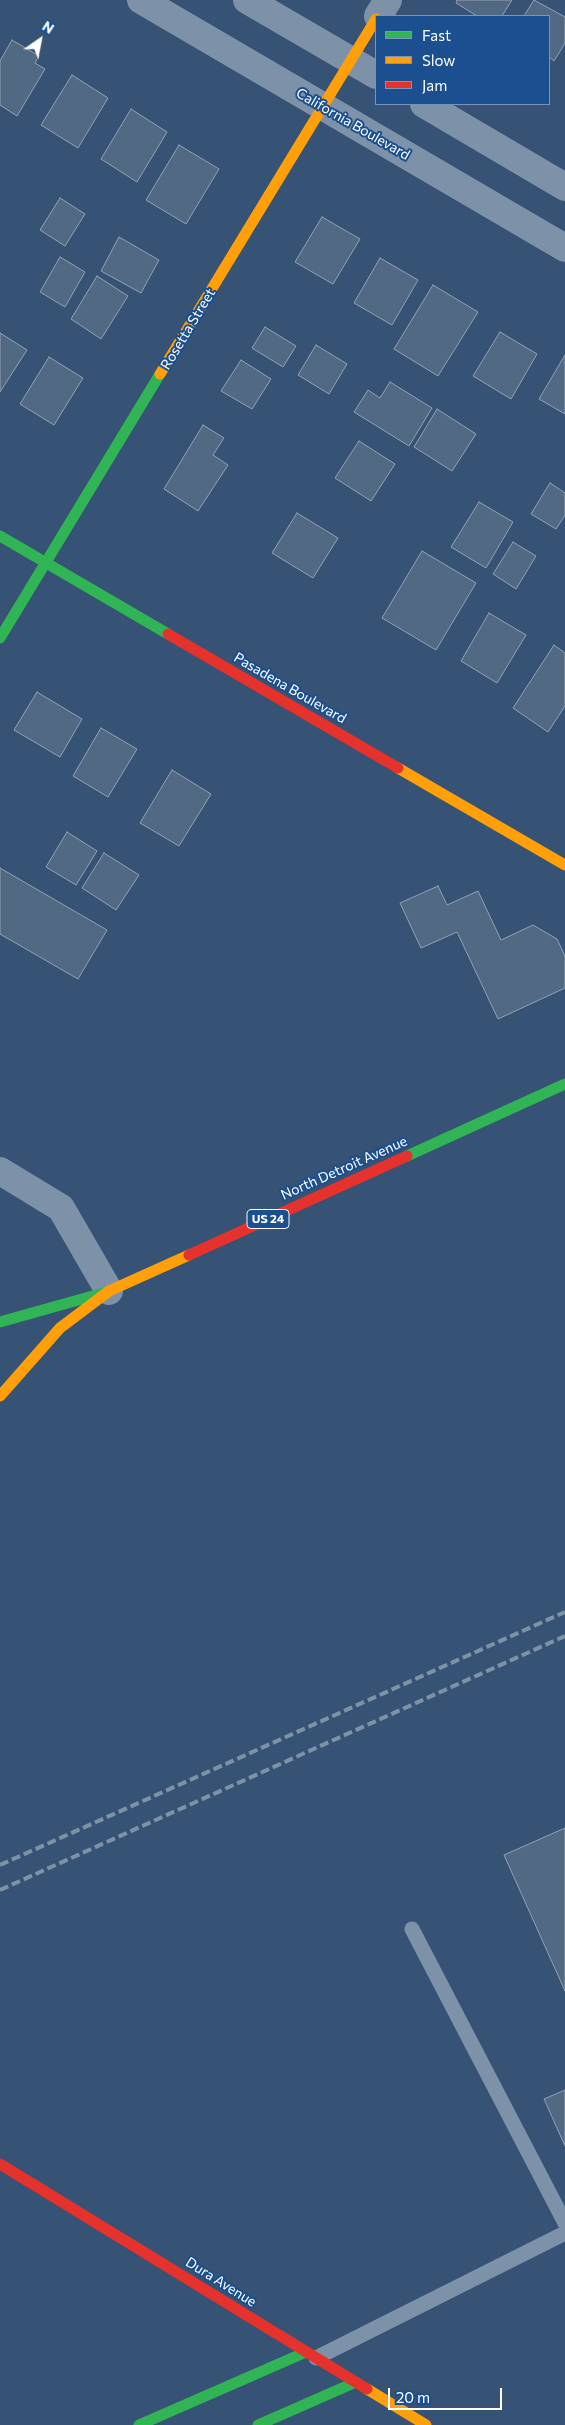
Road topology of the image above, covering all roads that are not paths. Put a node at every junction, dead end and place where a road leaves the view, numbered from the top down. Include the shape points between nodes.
1 (141, 0) edge
2 (247, 0) edge
3 (388, 0) edge
4 (379, 15) edge
5 (375, 21) edge
6 (351, 61) junction
7 (375, 74) edge
8 (426, 105) edge
9 (323, 107) junction
10 (565, 186) edge
11 (565, 248) edge
12 (0, 536) edge
13 (45, 562) junction
14 (0, 638) edge
15 (565, 866) edge
16 (565, 1084) edge
17 (0, 1171) edge
18 (109, 1291) junction
19 (0, 1322) edge
20 (0, 1396) edge
21 (412, 1929) dead end
22 (0, 2164) edge
23 (565, 2223) edge
24 (565, 2233) edge
25 (311, 2355) junction
26 (356, 2382) junction
27 (139, 2425) edge
28 (258, 2425) edge
29 (426, 2425) edge

1 - 9 street, California Boulevard
2 - 6 street
3 - 4 street, Rosetta Street
5 - 6 street, Rosetta Street
6 - 7 street
6 - 9 street, Rosetta Street
8 - 10 street
9 - 11 street, California Boulevard
9 - 13 street, Rosetta Street
12 - 13 street, Pasadena Boulevard
13 - 14 street, Rosetta Street
13 - 15 street, Pasadena Boulevard
16 - 18 street, North Detroit Avenue / US 24
17 - 18 street via 61,1208
18 - 19 street, North Detroit Avenue
18 - 20 street, North Detroit Avenue / US 24 via 60,1328
21 - 23 lane
22 - 25 street, Dura Avenue
24 - 25 lane
25 - 26 street, Dura Avenue
25 - 27 street
26 - 28 street
26 - 29 street, Dura Avenue

